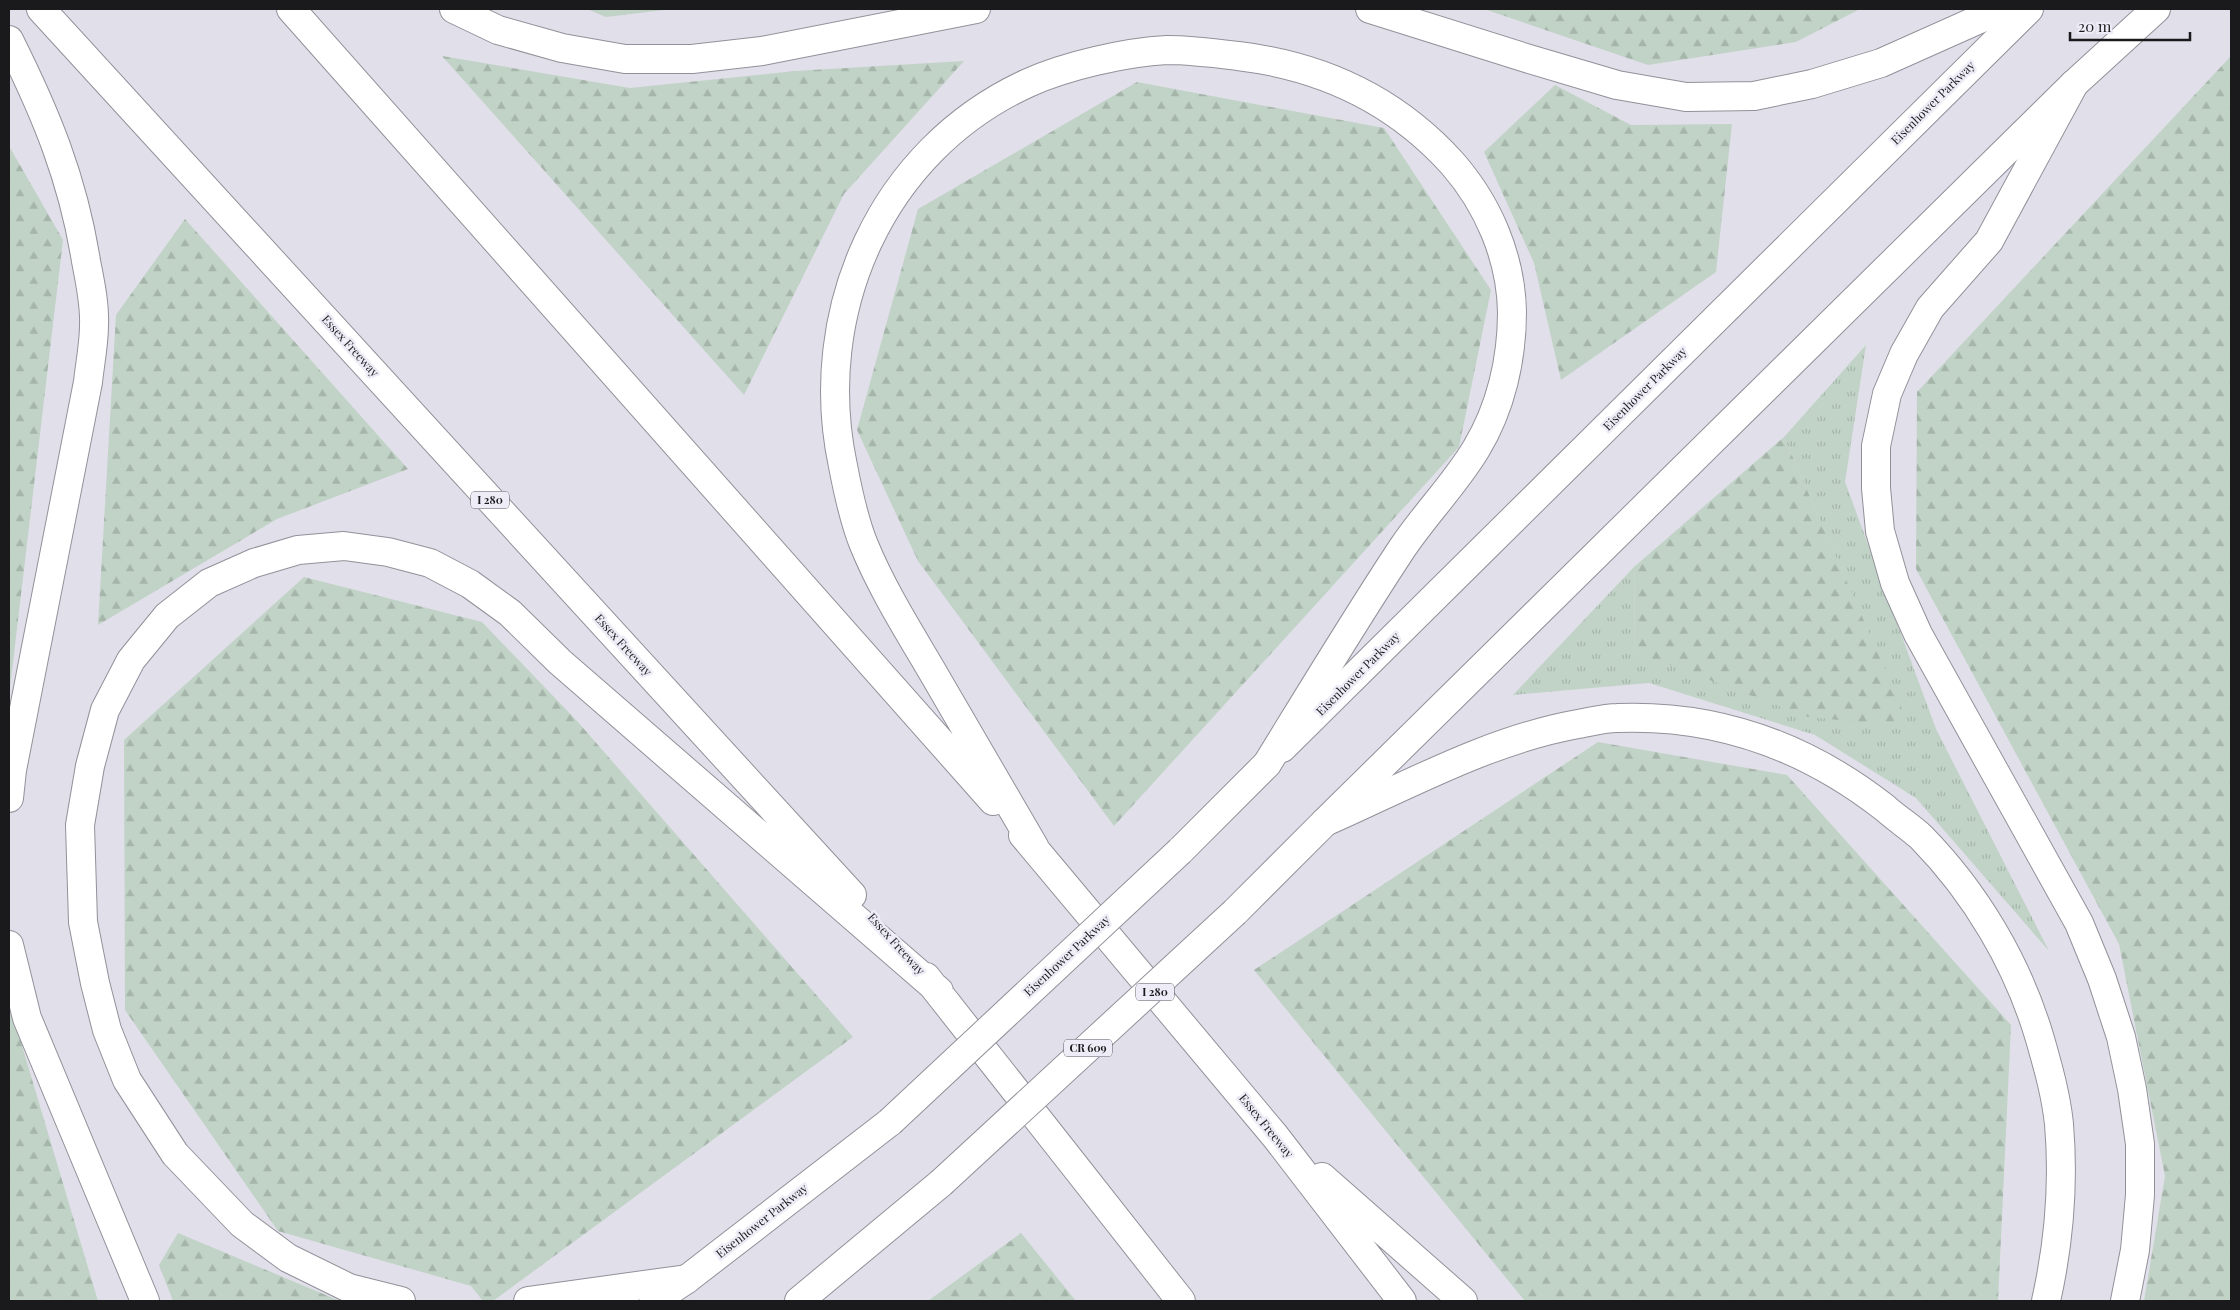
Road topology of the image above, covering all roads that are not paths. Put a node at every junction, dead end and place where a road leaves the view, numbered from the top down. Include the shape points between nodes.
1 (41, 9) edge
2 (291, 9) edge
3 (454, 9) edge
4 (976, 9) edge
5 (1370, 9) edge
6 (2002, 9) edge
7 (2029, 9) edge
8 (2156, 9) edge
9 (9, 40) edge
10 (2074, 84) junction
11 (1267, 764) junction
12 (9, 798) edge
13 (1325, 822) junction
14 (1035, 848) junction
15 (9, 945) edge
16 (938, 991) junction
17 (1275, 1136) junction
18 (1104, 1206) junction
19 (687, 1279) junction
20 (803, 1299) edge
21 (145, 1301) edge
22 (402, 1301) edge
23 (528, 1301) edge
24 (654, 1301) edge
25 (1159, 1301) edge
26 (1181, 1301) edge
27 (1402, 1301) edge
28 (1464, 1301) edge
29 (2046, 1301) edge
30 (2125, 1301) edge

1 - 16 main road, Essex Freeway / I 280
2 - 14 main road, Essex Freeway / I 280
3 - 4 main road via 498,30 553,46 635,59 692,59 762,51
5 - 6 main road via 1618,85 1686,97 1754,96 1812,84 1881,63
7 - 11 main road, Eisenhower Parkway
8 - 10 main road
9 - 12 main road via 65,167 81,229 94,324 88,382
10 - 13 main road
10 - 30 main road via 1989,241 1930,308 1904,354 1887,394 1878,437 1876,488 1880,531 1895,583 1918,634 2079,923 2121,1037 2140,1144 2135,1250
11 - 14 main road via 1406,543 1476,450 1492,418 1503,384 1512,313 1509,278 1500,242 1484,208 1460,172 1429,138 1396,112 1348,86 1306,69 1259,58 1206,52 1164,50 1079,66 1029,82 991,104 948,134 918,165 888,205 865,246 845,301 835,360 842,463 862,543 894,608
11 - 19 main road, Eisenhower Parkway, bridge via 1180,851 890,1122
13 - 20 main road, CR 609, bridge via 1235,912 941,1183
13 - 29 main road via 1501,744 1554,728 1615,718 1667,718 1721,726 1794,750 1839,776 1920,836 1990,925 2017,975 2050,1074 2059,1122 2060,1218
14 - 17 main road, Essex Freeway / I 280
15 - 21 main road via 27,1018
16 - 18 main road, Essex Freeway / I 280
16 - 22 main road via 560,662 510,613 470,584 430,563 388,552 344,546 298,550 254,563 209,582 167,616 131,660 105,710 90,766 80,825 82,905 95,983 107,1030 127,1080 170,1146 242,1224 288,1258 349,1288
17 - 27 main road, Essex Freeway / I 280
17 - 28 main road
18 - 25 main road
18 - 26 main road, Essex Freeway / I 280
19 - 23 main road
19 - 24 main road, Eisenhower Parkway

